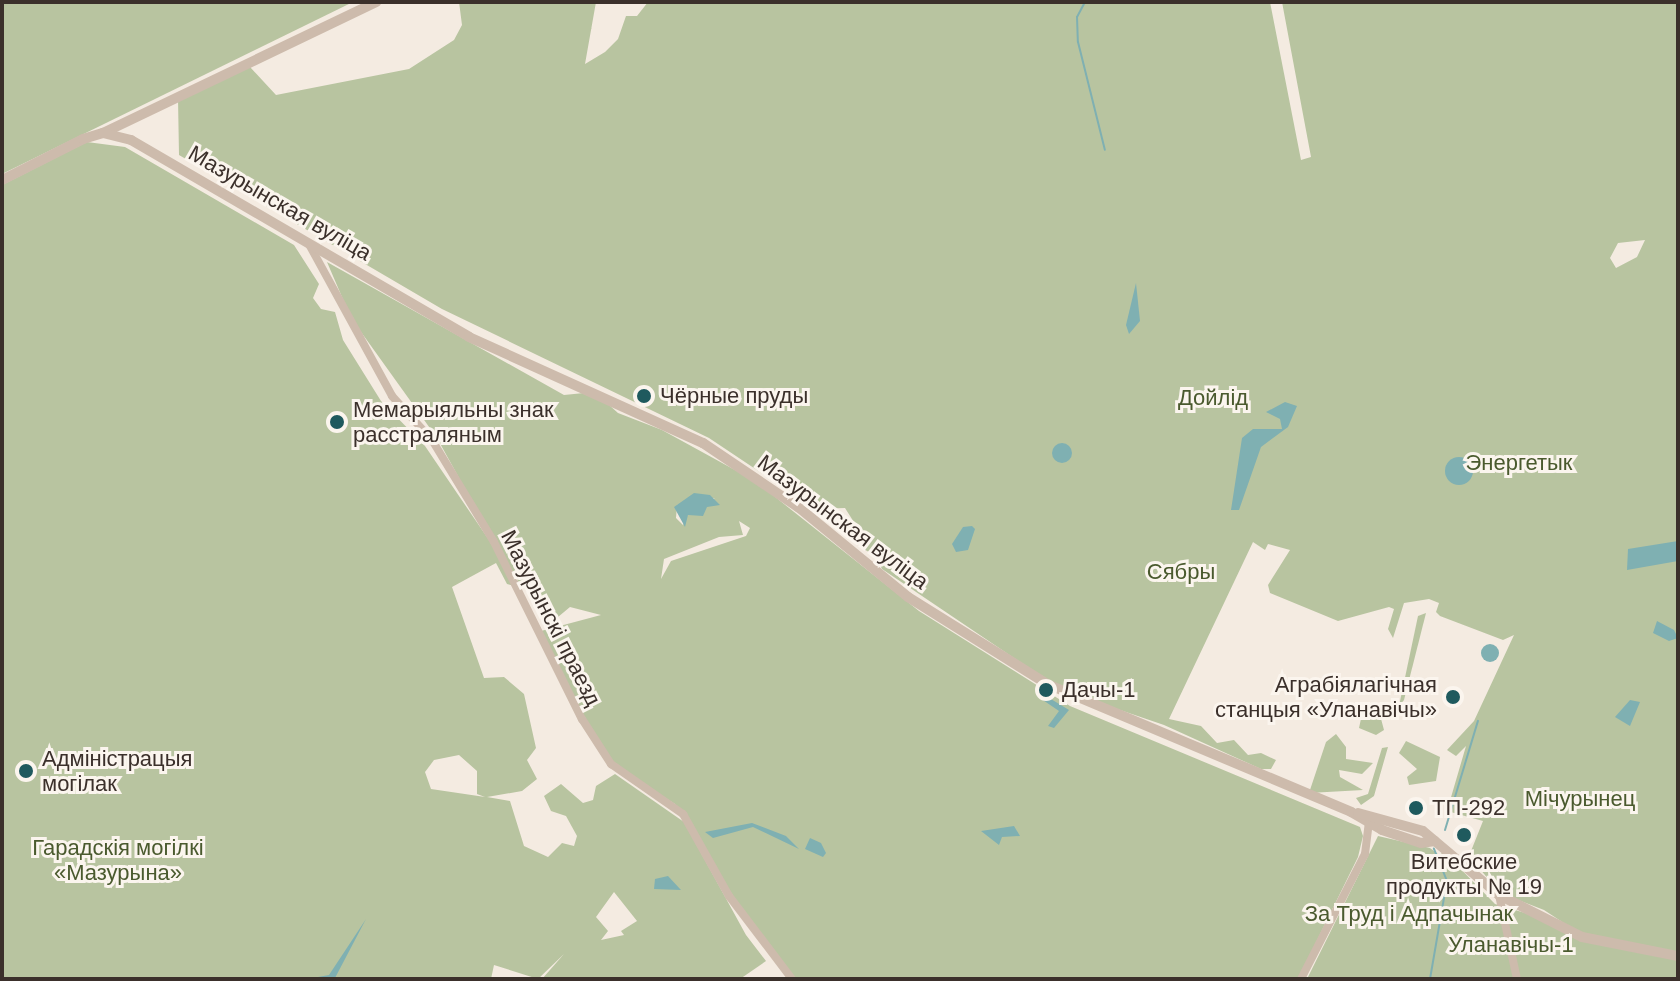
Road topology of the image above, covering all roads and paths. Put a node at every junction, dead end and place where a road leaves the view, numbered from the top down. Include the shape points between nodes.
1 (376, 2) edge
2 (133, 118) junction
3 (103, 133) junction
4 (131, 140) junction
5 (2, 180) edge
6 (310, 246) junction
7 (1372, 820) junction
8 (1499, 895) junction
9 (1678, 956) edge
10 (792, 979) edge
11 (1301, 979) edge
12 (1517, 979) edge

1 - 2 street
2 - 3 street
2 - 4 street
3 - 4 street, Мазурынская вуліца
3 - 5 street
4 - 6 street, Мазурынская вуліца
6 - 7 street, Мазурынская вуліца via 508,357 596,391 703,443 798,507 908,597 1047,684
6 - 10 street, Мазурынскі праезд via 392,396 432,440 494,542 582,719 611,764 683,814 729,896
7 - 8 street, Мазурынская вуліца via 1421,843 1435,841
7 - 11 street via 1365,854
8 - 9 street via 1582,937
8 - 12 street

